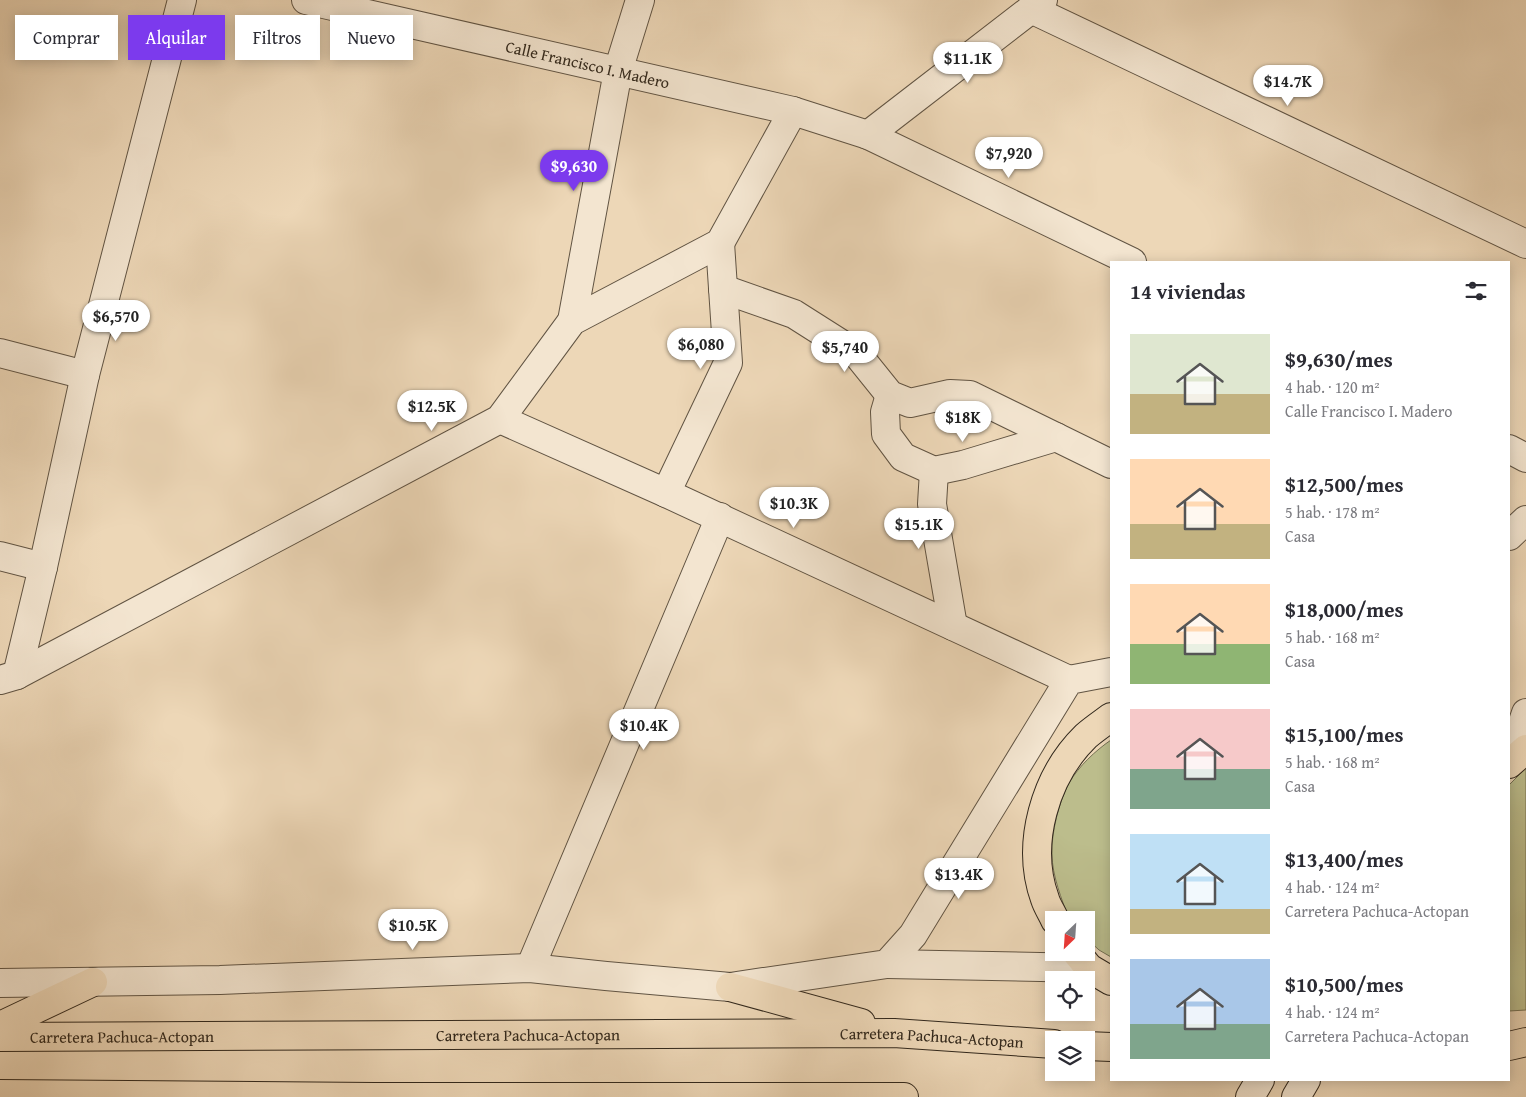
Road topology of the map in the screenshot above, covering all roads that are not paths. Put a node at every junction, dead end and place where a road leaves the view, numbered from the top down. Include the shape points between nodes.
1 (182, 0) edge
2 (306, 0) edge
3 (640, 0) edge
4 (1037, 4) edge
5 (618, 71) junction
6 (793, 111) junction
7 (868, 135) junction
8 (720, 243) junction
9 (1526, 244) edge
10 (1130, 261) edge
11 (723, 288) junction
12 (572, 321) junction
13 (0, 353) edge
14 (85, 375) junction
15 (890, 395) junction
16 (500, 420) junction
17 (1056, 437) junction
18 (1510, 450) edge
19 (1526, 458) edge
20 (1110, 464) edge
21 (934, 470) junction
22 (666, 493) junction
23 (720, 518) junction
24 (1526, 520) edge
25 (1510, 535) edge
26 (0, 556) edge
27 (43, 567) junction
28 (953, 626) junction
29 (1110, 672) edge
30 (8, 677) edge
31 (1068, 680) junction
32 (1526, 713) edge
33 (1110, 718) edge
34 (1526, 749) edge
35 (1510, 761) edge
36 (1510, 763) edge
37 (1051, 911) edge
38 (887, 964) junction
39 (1092, 967) edge
40 (530, 968) junction
41 (93, 982) junction
42 (0, 983) edge
43 (730, 987) junction
44 (0, 1026) edge
45 (894, 1032) junction
46 (0, 1037) edge
47 (1526, 1042) edge
48 (1045, 1043) edge
49 (1095, 1046) edge
50 (1510, 1046) edge
51 (1510, 1046) edge
52 (1110, 1047) edge
53 (1526, 1048) edge
54 (1259, 1081) edge
55 (1305, 1081) edge
56 (0, 1094) edge
57 (374, 1097) edge
58 (886, 1097) edge
59 (904, 1097) edge
60 (1250, 1097) edge
61 (1296, 1097) edge

1 - 14 street
2 - 5 street, Calle Francisco I. Madero
3 - 5 street
4 - 7 street
4 - 9 street
5 - 6 street, Calle Francisco I. Madero
5 - 12 street
6 - 7 street, Calle Francisco I. Madero
6 - 8 street
7 - 10 street, Calle Francisco I. Madero
8 - 11 street
8 - 12 street
11 - 15 street via 794,314 857,354
11 - 22 street via 728,363
12 - 16 street
13 - 14 street
14 - 27 street
15 - 17 street via 910,403 950,394 970,395
15 - 21 street via 885,412 886,434 903,457
16 - 22 street
16 - 30 street
17 - 20 street
17 - 21 street via 963,465
18 - 19 street
21 - 28 street via 932,504
22 - 23 street
23 - 28 street
23 - 40 street
24 - 25 street
26 - 27 street
27 - 30 street
28 - 31 street
29 - 31 street
31 - 38 street via 913,935
32 - 35 street
33 - 37 main road via 1086,736 1063,764 1048,794 1039,827 1037,863
34 - 36 main road
38 - 39 street
38 - 43 street
40 - 41 street
40 - 43 street
41 - 42 street
41 - 44 main road
43 - 45 main road
45 - 46 main road, Carretera Pachuca-Actopan
45 - 48 main road, Carretera Pachuca-Actopan
47 - 50 main road
49 - 52 main road
51 - 53 main road
54 - 60 street
55 - 61 street
56 - 57 main road
57 - 58 main road
58 - 59 main road

